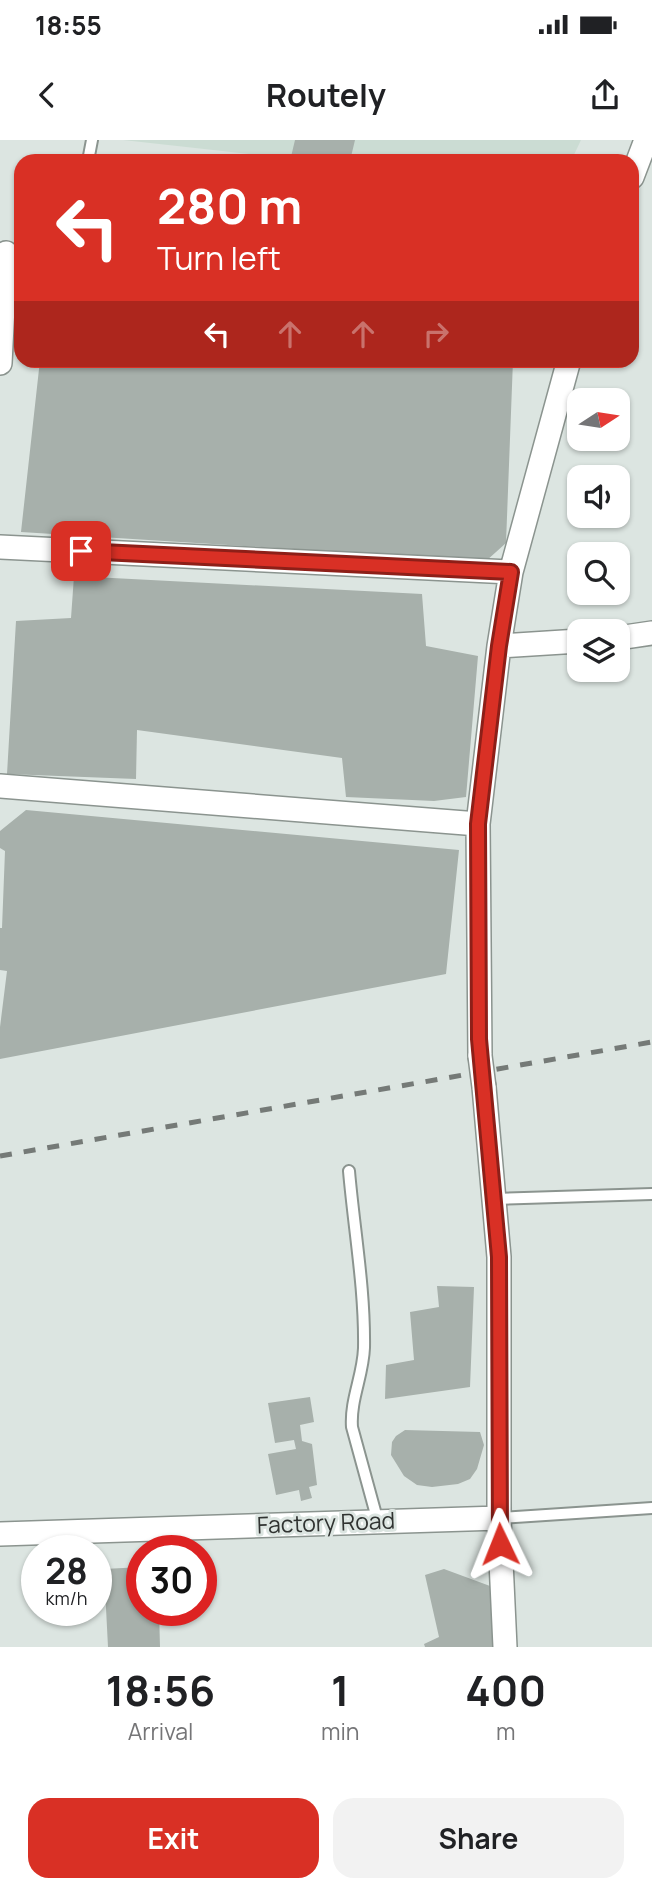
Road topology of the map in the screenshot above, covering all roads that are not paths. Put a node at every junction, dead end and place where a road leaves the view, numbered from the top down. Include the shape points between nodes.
1 (646, 140) edge
2 (639, 158) edge
3 (9, 254) edge
4 (0, 363) edge
5 (567, 368) edge
6 (0, 547) edge
7 (511, 572) junction
8 (652, 634) edge
9 (630, 637) edge
10 (567, 642) edge
11 (499, 646) junction
12 (0, 786) edge
13 (478, 824) junction
14 (349, 1171) dead end
15 (652, 1194) edge
16 (494, 1199) junction
17 (652, 1508) edge
18 (499, 1518) junction
19 (378, 1522) junction
20 (0, 1534) edge
21 (505, 1647) edge

1 - 2 street
3 - 4 street
5 - 7 street
6 - 7 street
7 - 11 street
8 - 9 street
10 - 11 street
11 - 13 street
12 - 13 street
13 - 16 street, bridge via 480,1056
14 - 19 lane via 364,1327 363,1369 351,1412 352,1427
15 - 16 lane
16 - 18 street via 499,1257
17 - 18 lane, Factory Road
18 - 19 street, Factory Road
18 - 21 street
19 - 20 street, Factory Road

